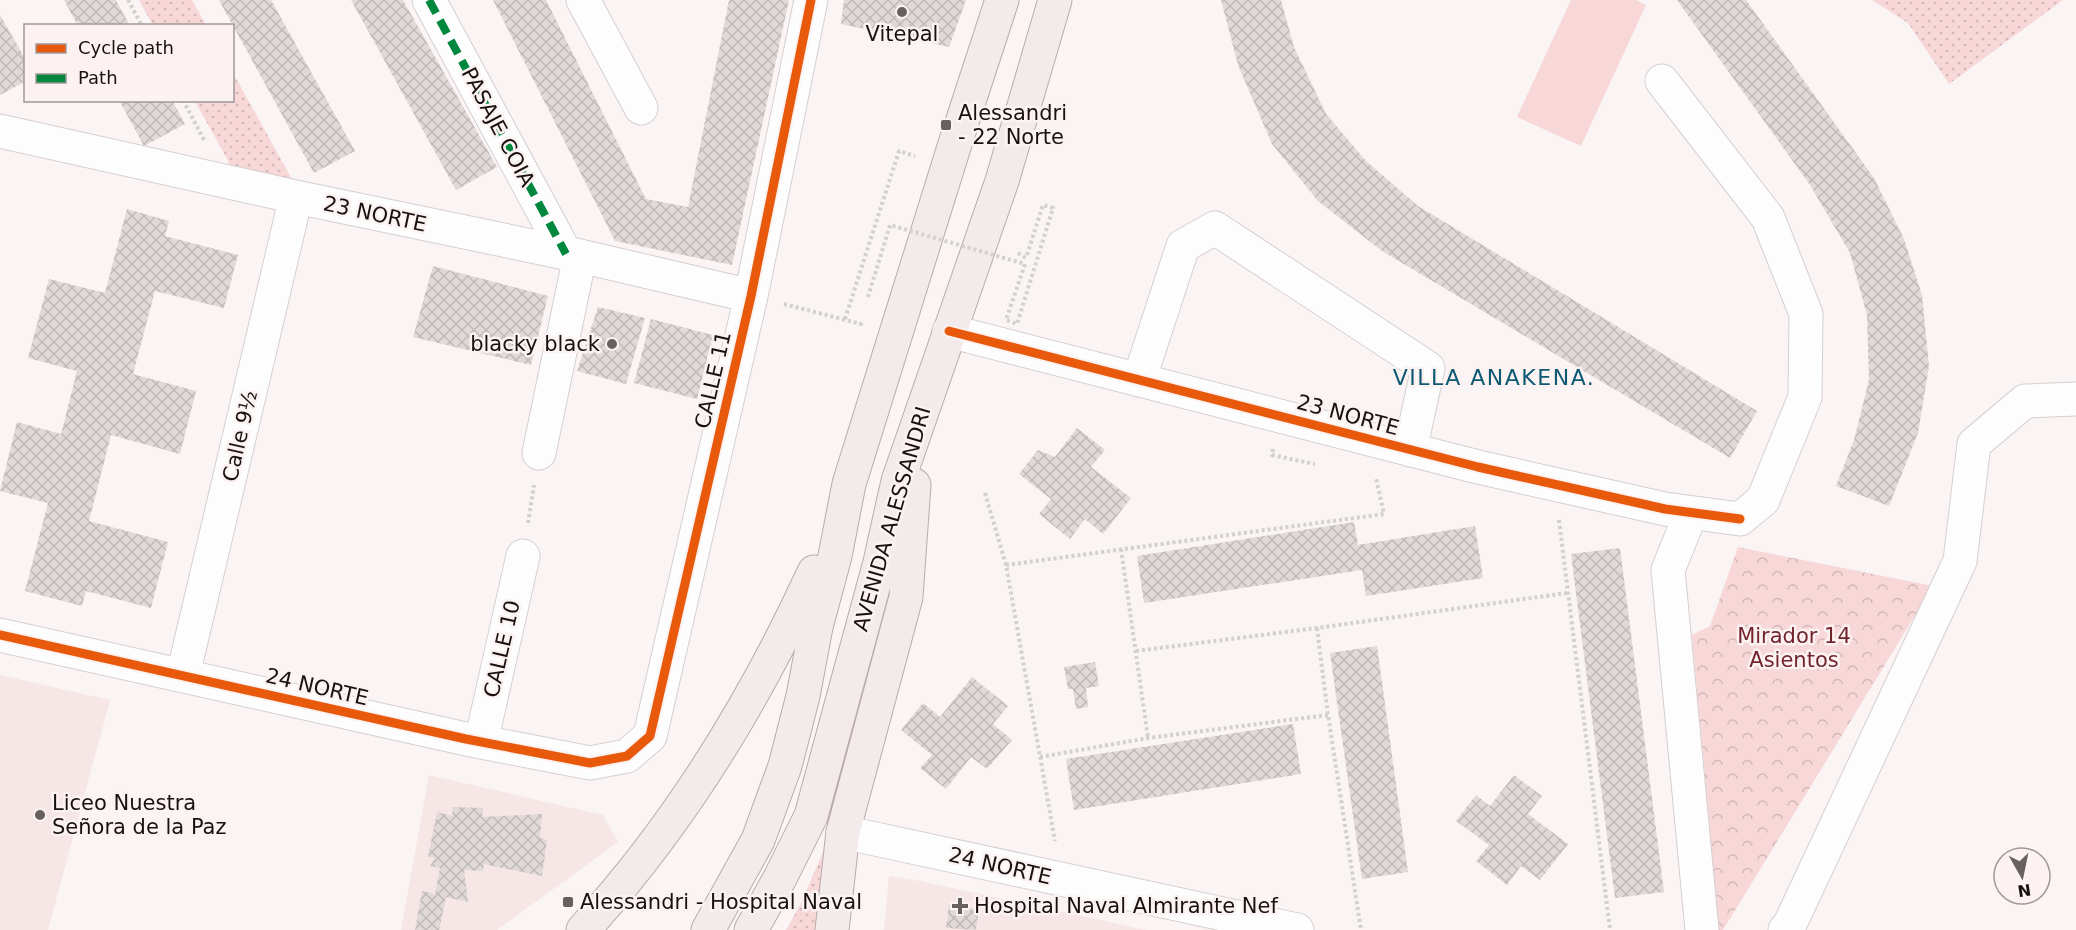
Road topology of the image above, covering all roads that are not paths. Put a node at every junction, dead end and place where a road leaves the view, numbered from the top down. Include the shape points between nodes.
1 (429, 0) edge
2 (583, 0) edge
3 (811, 0) edge
4 (1002, 0) edge
5 (1055, 0) edge
6 (1662, 81) dead end
7 (641, 108) dead end
8 (0, 131) edge
9 (296, 197) junction
10 (573, 255) junction
11 (751, 296) junction
12 (949, 331) junction
13 (1139, 380) junction
14 (2076, 399) edge
15 (918, 423) junction
16 (1410, 450) junction
17 (539, 453) road end
18 (849, 484) junction
19 (1691, 513) junction
20 (523, 556) road end
21 (0, 635) edge
22 (183, 675) junction
23 (481, 742) junction
24 (627, 756) joint
25 (843, 832) junction
26 (583, 930) edge
27 (708, 930) edge
28 (751, 930) edge
29 (832, 930) edge
30 (1297, 930) edge
31 (1702, 930) edge
32 (1785, 930) edge

1 - 10 street, PASAJE COIA
2 - 7 street
3 - 11 street, CALLE 11
4 - 18 main road, AVENIDA ALESSANDRI
5 - 12 main road, AVENIDA ALESSANDRI via 1002,181
6 - 19 street, 23 NORTE via 1768,218 1806,314 1805,397 1762,500 1740,519
8 - 9 street, 23 NORTE
9 - 10 street, 23 NORTE
9 - 22 street, Calle 9½
10 - 11 street, 23 NORTE
10 - 17 street
11 - 24 street, CALLE 11 via 651,736
12 - 13 street, 23 NORTE
12 - 15 main road, AVENIDA ALESSANDRI
13 - 16 street, 23 NORTE
13 - 16 street via 1183,246 1215,228 1428,368
14 - 32 street via 2025,401 1974,444 1960,561
15 - 25 main road via 906,597
15 - 28 main road, AVENIDA ALESSANDRI via 898,481 811,816
16 - 19 street, 23 NORTE
18 - 26 main road via 821,559 750,701 660,837
18 - 27 main road, AVENIDA ALESSANDRI via 785,766 758,840
19 - 31 street via 1668,570
20 - 23 street, CALLE 10
21 - 22 street, 24 NORTE
22 - 23 street, 24 NORTE
23 - 24 street, 24 NORTE via 590,763
25 - 29 main road
25 - 30 street, 24 NORTE

